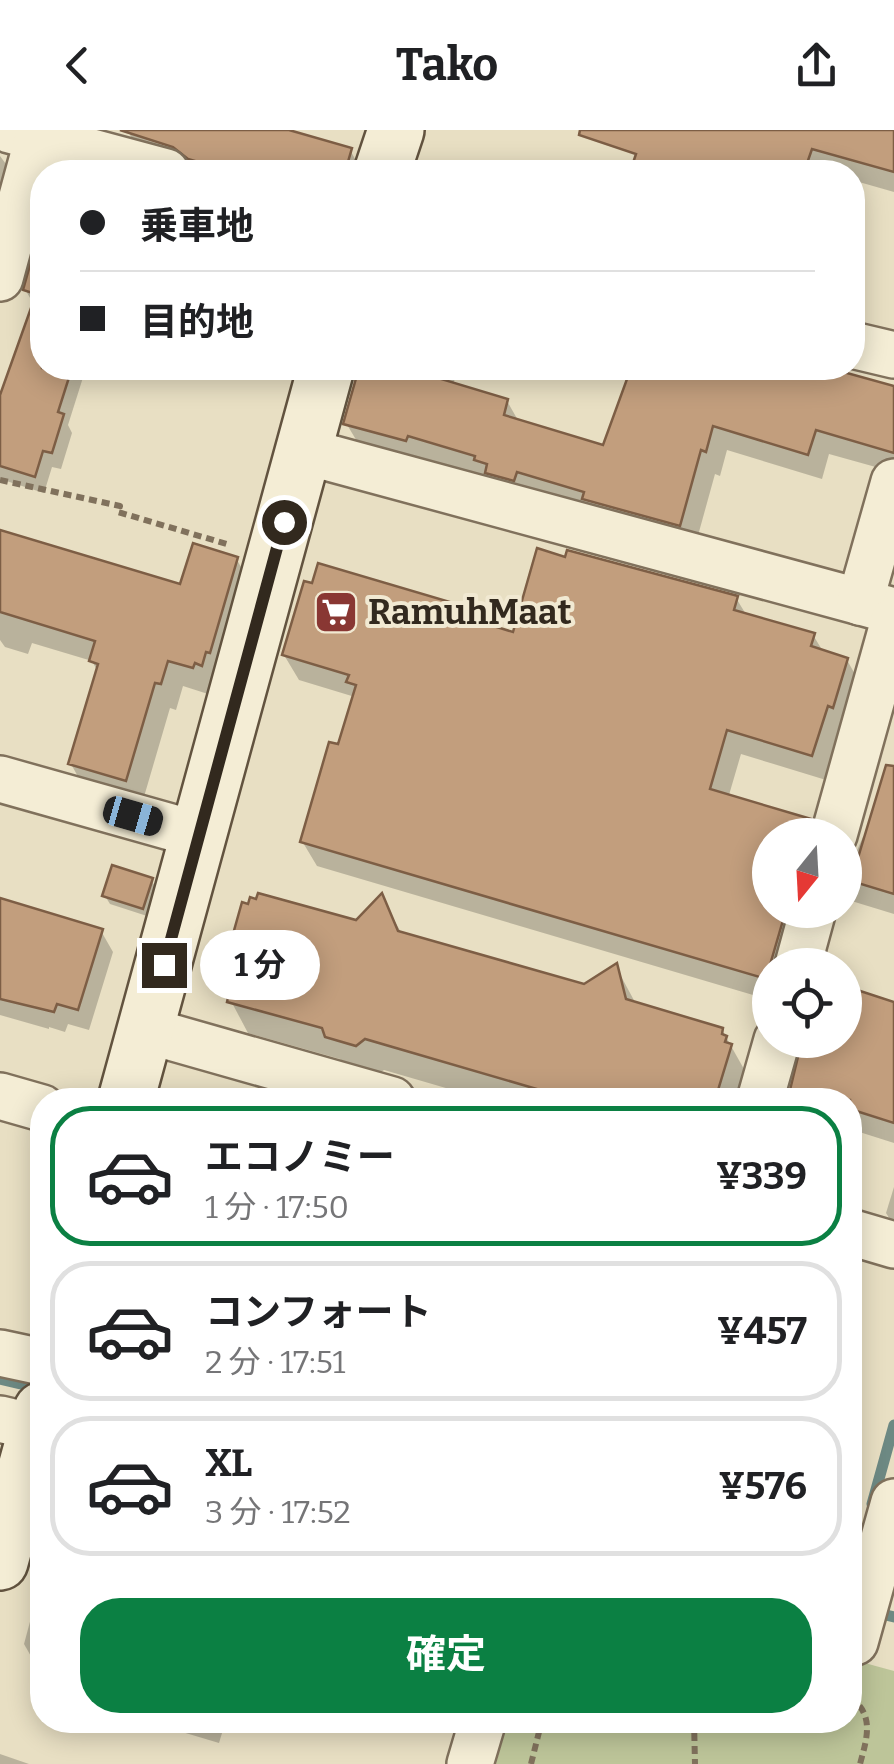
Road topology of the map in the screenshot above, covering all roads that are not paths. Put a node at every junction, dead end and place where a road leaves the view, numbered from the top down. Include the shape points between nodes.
1 (396, 130) edge
2 (24, 134) edge
3 (121, 160) edge
4 (386, 160) edge
5 (0, 278) edge
6 (865, 349) edge
7 (894, 356) edge
8 (323, 380) edge
9 (304, 450) junction
10 (894, 482) edge
11 (882, 611) edge
12 (0, 779) edge
13 (838, 818) edge
14 (199, 835) junction
15 (146, 1030) junction
16 (772, 1058) edge
17 (129, 1088) edge
18 (350, 1088) edge
19 (763, 1088) edge
20 (0, 1096) edge
21 (30, 1105) edge
22 (862, 1236) edge
23 (894, 1245) edge
24 (0, 1353) edge
25 (30, 1359) edge
26 (30, 1426) edge
27 (894, 1502) edge
28 (0, 1562) edge
29 (868, 1612) edge
30 (479, 1733) edge
31 (470, 1764) edge

1 - 4 street
2 - 3 street
2 - 5 street
6 - 7 street
8 - 9 street
9 - 11 street
9 - 14 street
10 - 11 street
11 - 13 street
12 - 14 street
14 - 15 street
15 - 17 street
15 - 18 street
16 - 19 street
20 - 21 street
22 - 23 street
24 - 25 street
26 - 28 street
27 - 29 street
30 - 31 street

